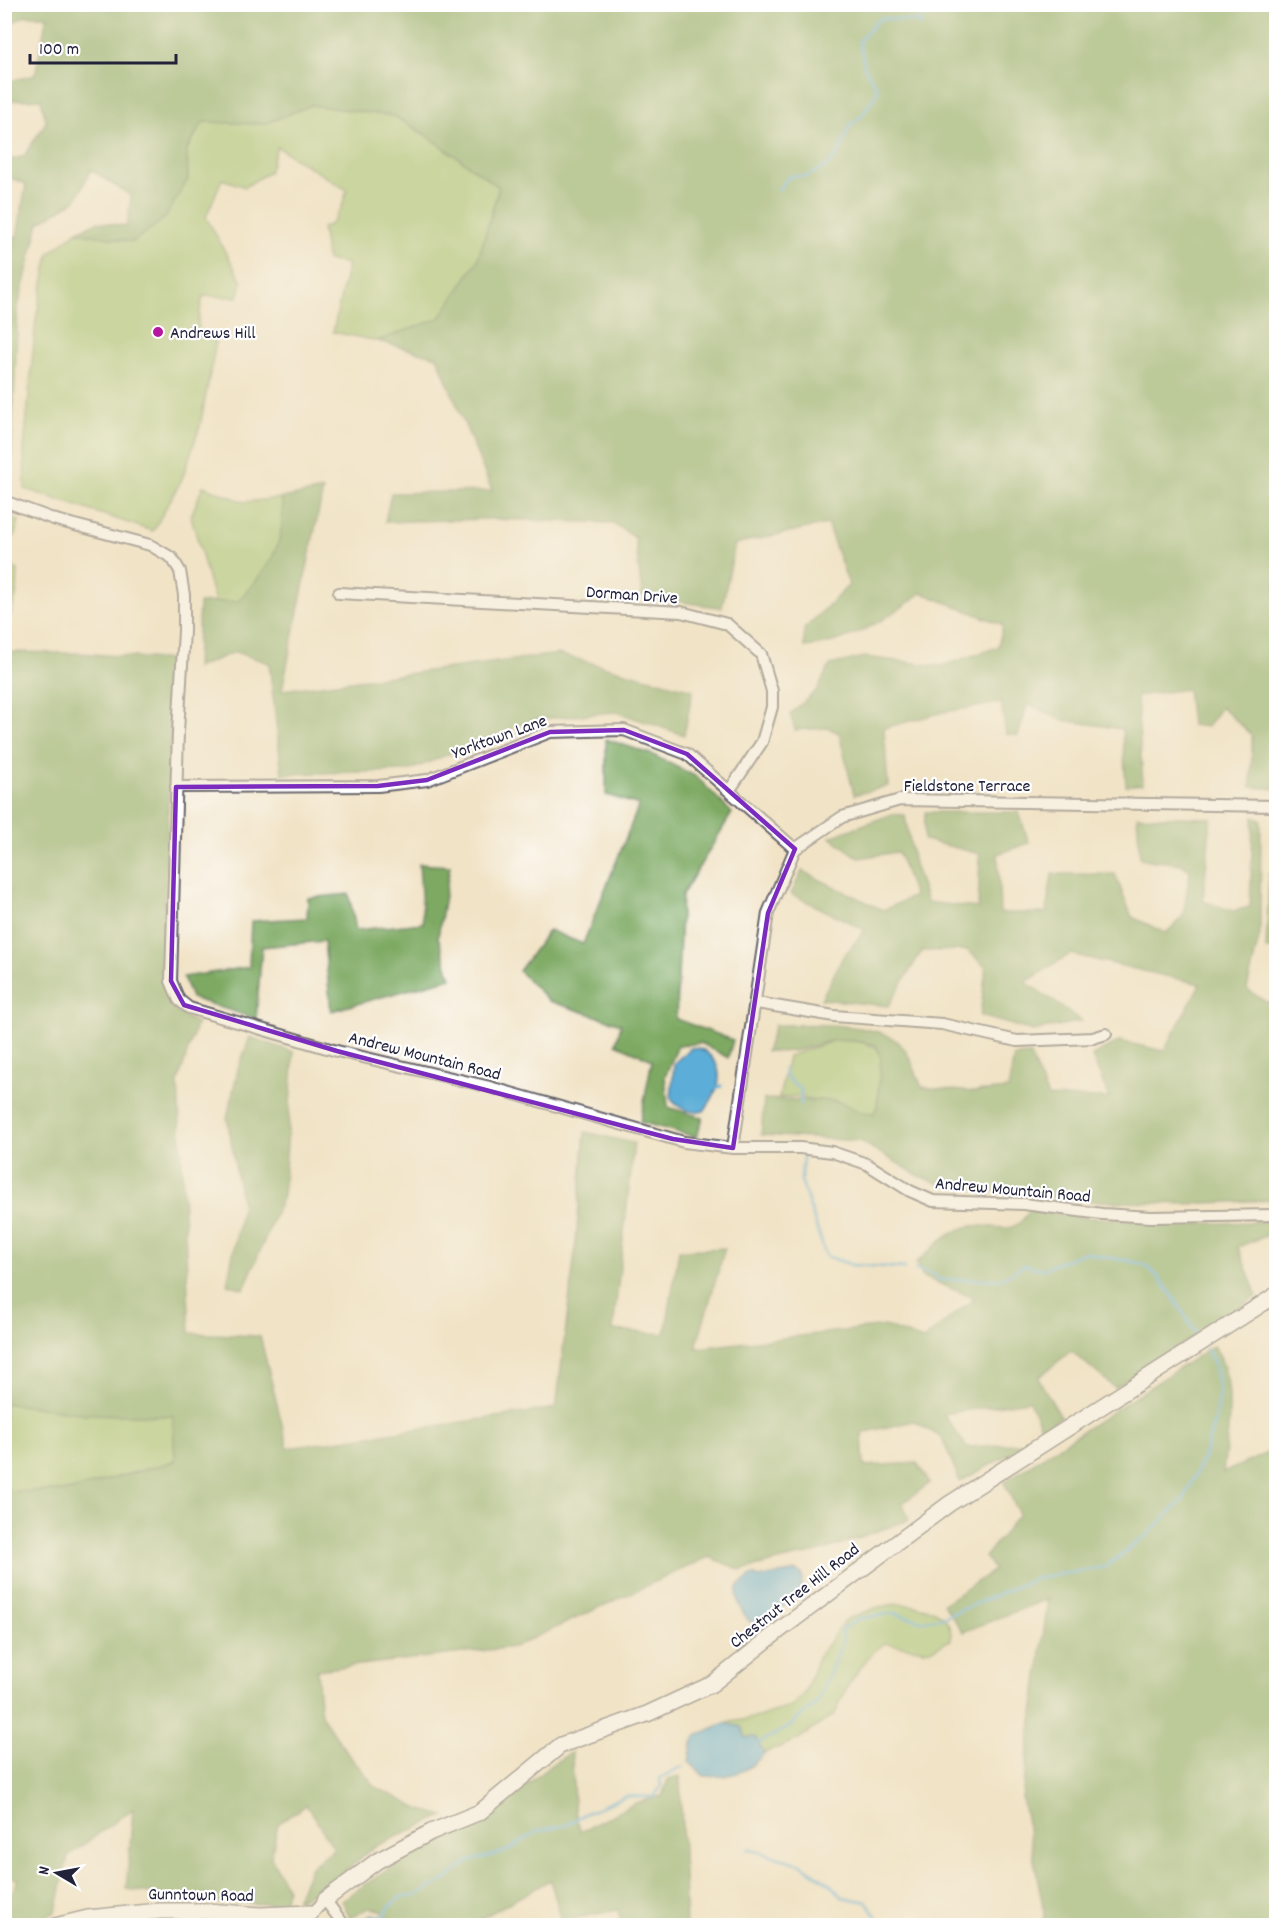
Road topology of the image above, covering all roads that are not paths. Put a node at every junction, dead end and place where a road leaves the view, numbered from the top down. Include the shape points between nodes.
1 (4, 501) edge
2 (339, 593) dead end
3 (176, 787) junction
4 (729, 791) junction
5 (1276, 806) edge
6 (795, 849) junction
7 (757, 1004) junction
8 (1106, 1034) dead end
9 (734, 1148) junction
10 (1276, 1215) edge
11 (1276, 1295) edge
12 (325, 1900) junction
13 (311, 1913) junction
14 (55, 1926) edge
15 (300, 1926) edge
16 (345, 1926) edge

1 - 3 street, Andrew Mountain Road via 56,520 150,545 165,552 177,565 183,581 184,631
2 - 4 street, Dorman Drive via 681,612 727,624 761,654 772,691 762,742
3 - 4 street, Yorktown Lane via 378,786 427,780 550,732 624,730 687,754
3 - 9 street, Andrew Mountain Road via 171,981 175,995 184,1005 337,1051 486,1086 673,1139
4 - 6 street, Yorktown Lane
5 - 6 street, Fieldstone Terrace via 900,800 842,817
6 - 7 street via 768,913
7 - 8 street via 834,1016 942,1024 1017,1041
7 - 9 street
9 - 10 street, Andrew Mountain Road via 832,1152 867,1164 919,1196 943,1202 1024,1204 1151,1217
11 - 12 street, Chestnut Tree Hill Road via 950,1504 712,1684 647,1714 561,1745 480,1812 377,1861
12 - 13 street
12 - 16 street
13 - 14 street, Gunntown Road via 261,1915 172,1910 88,1918
13 - 15 street

